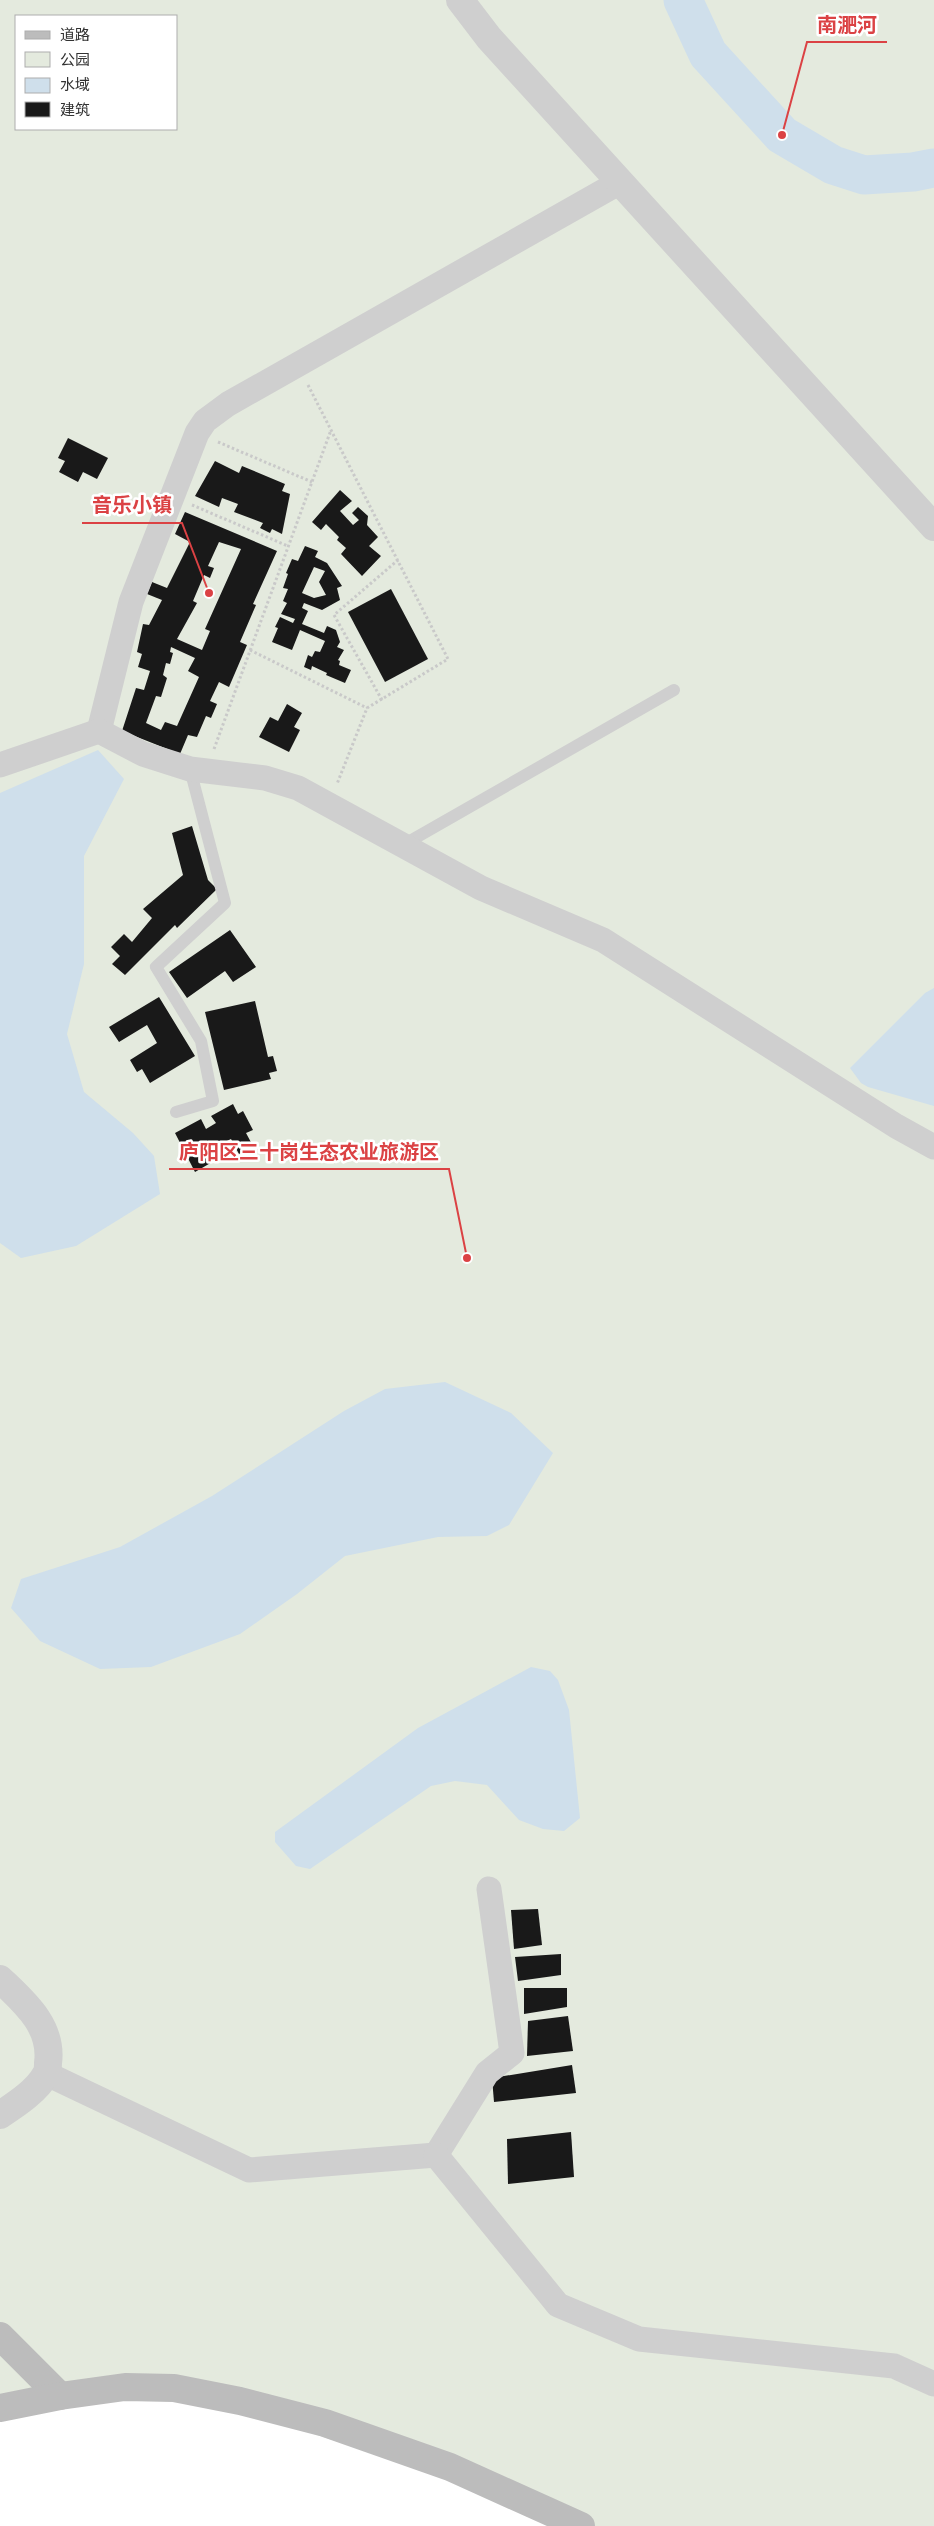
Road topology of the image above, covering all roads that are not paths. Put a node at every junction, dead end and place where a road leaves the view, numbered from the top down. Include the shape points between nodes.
1 (460, 0) edge
2 (620, 182) junction
3 (934, 526) edge
4 (674, 690) dead end
5 (99, 731) junction
6 (0, 765) edge
7 (198, 769) junction
8 (403, 845) junction
9 (176, 1112) dead end
10 (934, 1147) edge
11 (489, 1889) dead end
12 (0, 1979) edge
13 (47, 2074) junction
14 (0, 2115) edge
15 (436, 2156) junction
16 (0, 2336) edge
17 (934, 2384) edge
18 (60, 2396) junction
19 (0, 2408) edge
20 (581, 2526) edge

1 - 2 street via 489,38
2 - 3 street
2 - 5 street via 205,421 197,433 131,602
4 - 8 lane
5 - 6 street
5 - 7 street via 143,754
7 - 8 street via 266,778 298,788
7 - 9 lane via 225,903 156,967 201,1041 213,1101
8 - 10 street via 482,888 603,940
11 - 15 street via 512,2053 487,2073
12 - 13 street via 24,2001 40,2022 47,2039
13 - 14 street via 28,2094
13 - 15 street via 249,2170
15 - 17 street via 558,2305 639,2339 894,2366
16 - 18 main road
18 - 19 main road
18 - 20 main road via 125,2387 174,2388 240,2401 325,2423 450,2468

